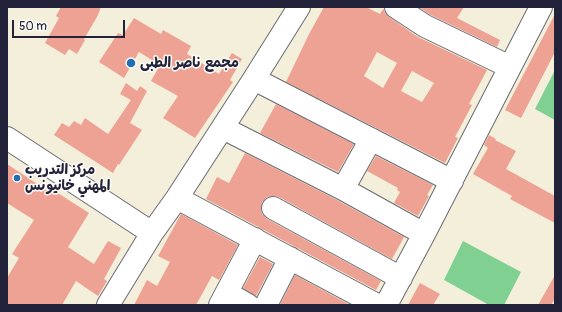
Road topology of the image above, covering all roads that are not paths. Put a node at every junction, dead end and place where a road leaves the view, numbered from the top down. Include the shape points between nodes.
1 (299, 7) edge
2 (396, 7) edge
3 (541, 7) edge
4 (510, 67) junction
5 (254, 79) junction
6 (223, 128) junction
7 (7, 138) edge
8 (370, 139) junction
9 (452, 181) junction
10 (343, 189) junction
11 (177, 198) junction
12 (273, 208) dead end
13 (152, 233) junction
14 (424, 234) junction
15 (255, 240) junction
16 (290, 258) junction
17 (400, 278) junction
18 (224, 299) edge
19 (110, 305) edge
20 (248, 305) edge
21 (266, 305) edge
22 (377, 305) edge
23 (386, 305) edge

1 - 5 street
2 - 4 street via 425,26
3 - 4 street
4 - 9 street
5 - 6 street
5 - 8 street
6 - 10 street
6 - 11 street
7 - 13 street
8 - 9 street
8 - 10 street
9 - 14 street
10 - 14 street
11 - 13 street
11 - 15 street
12 - 17 street
13 - 19 street
14 - 17 street
15 - 16 street
15 - 18 street
16 - 21 street
16 - 22 street
17 - 23 street
18 - 20 street

